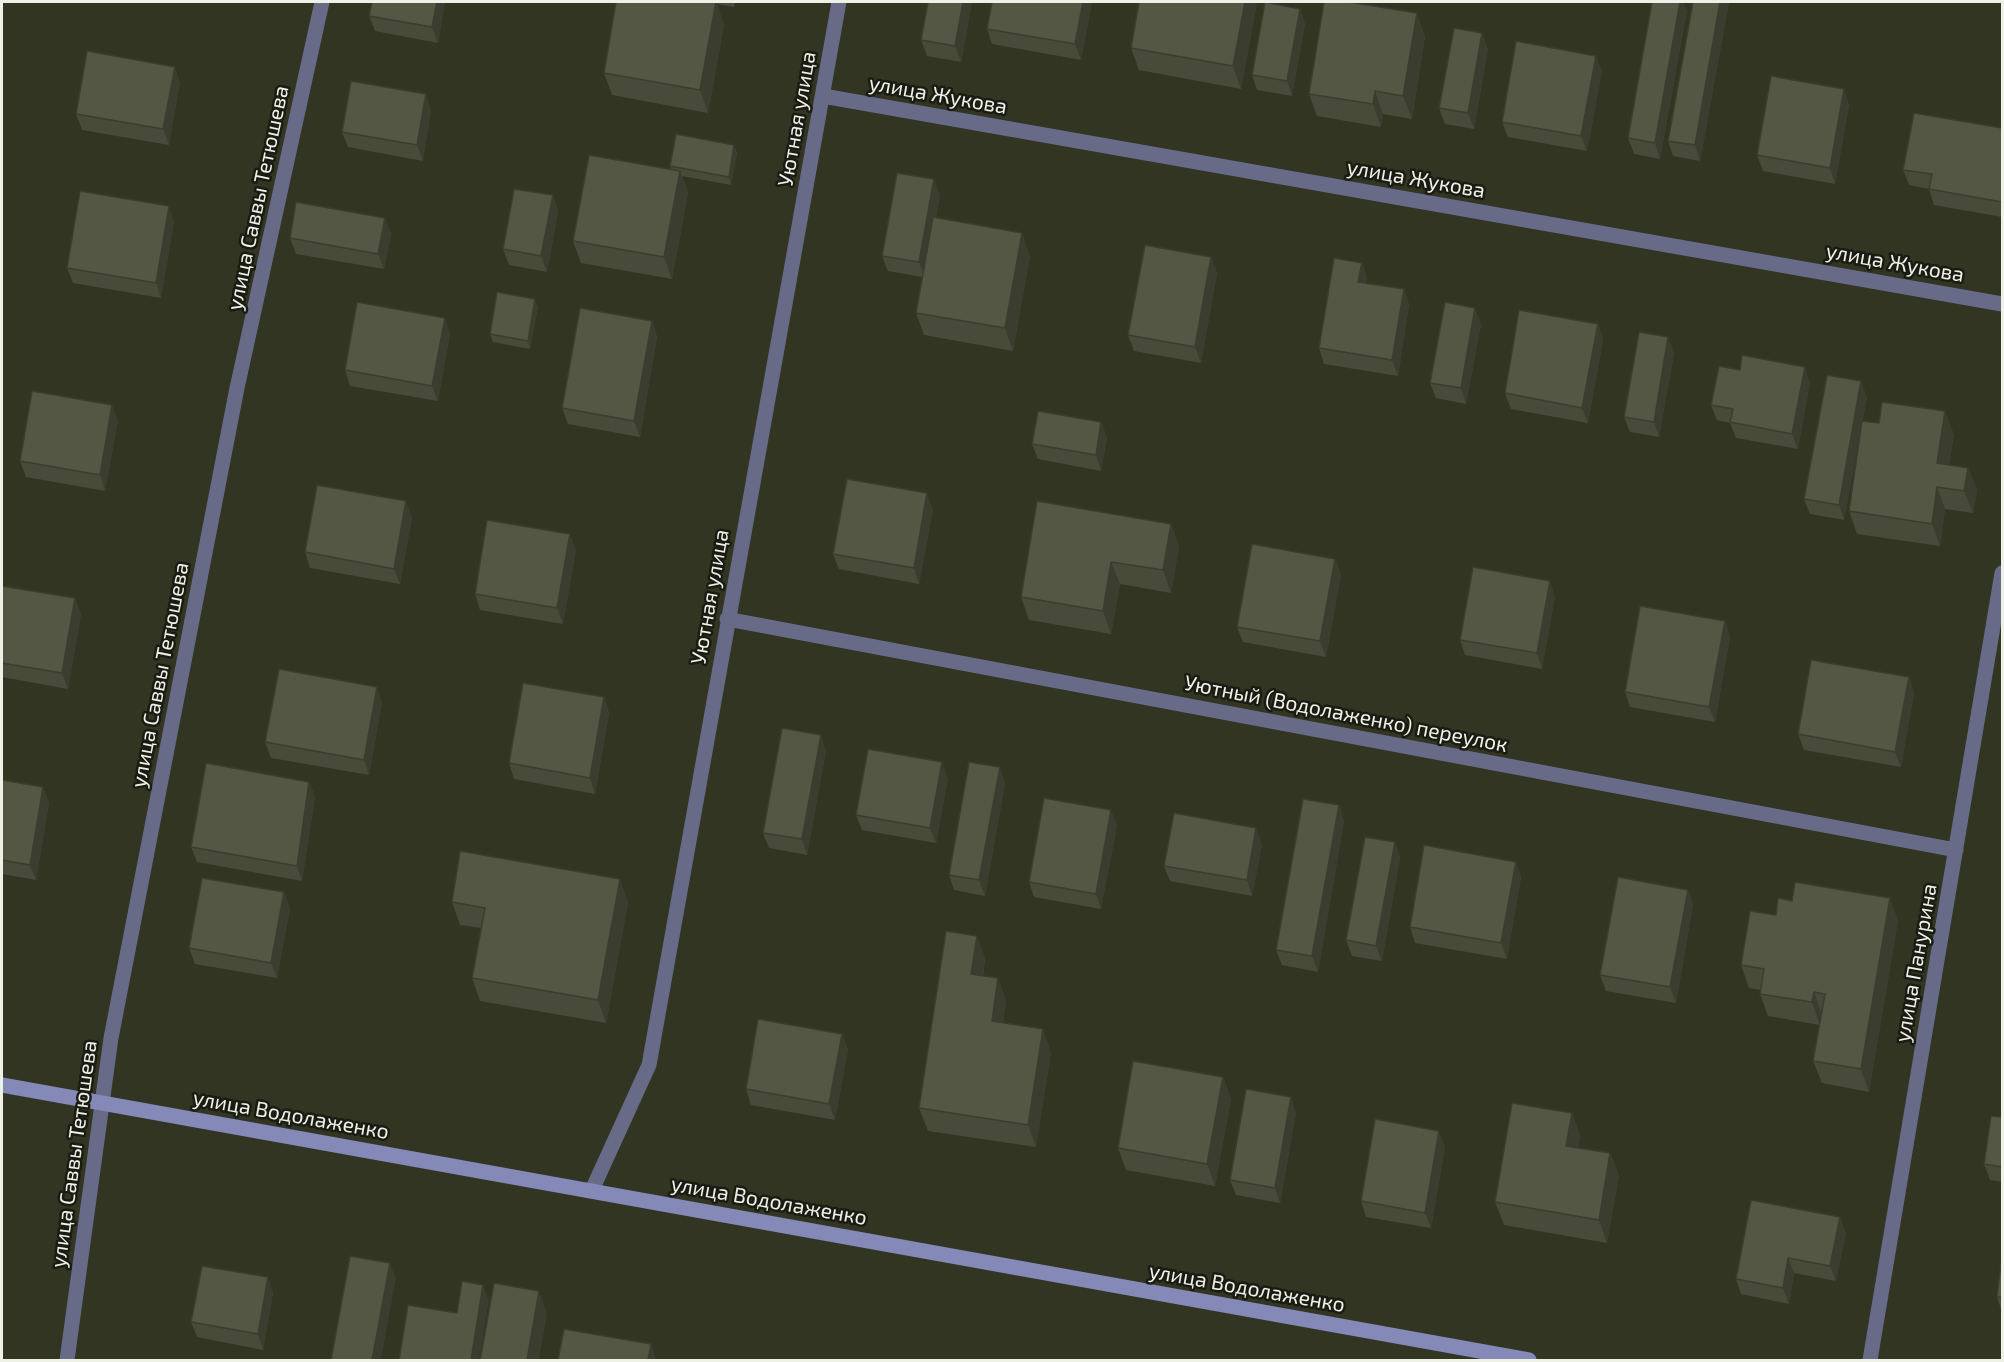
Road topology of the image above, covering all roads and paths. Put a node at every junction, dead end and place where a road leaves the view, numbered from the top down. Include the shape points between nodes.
1 (322, 2) edge
2 (839, 2) edge
3 (823, 96) junction
4 (2002, 304) edge
5 (2002, 573) edge
6 (727, 619) junction
7 (1956, 850) junction
8 (2, 1085) edge
9 (100, 1102) junction
10 (592, 1190) junction
11 (66, 1360) edge
12 (1529, 1360) edge
13 (1870, 1360) edge

1 - 9 street, улица Саввы Тетюшева via 237,388
2 - 3 street, Уютная улица
3 - 4 street, улица Жукова
3 - 6 street, Уютная улица
5 - 7 street, улица Панурина
6 - 7 street, Уютный (Водолаженко) переулок
6 - 10 street, Уютная улица via 649,1065
7 - 13 street, улица Панурина
8 - 9 main road, улица Водолаженко
9 - 10 main road, улица Водолаженко
9 - 11 street, улица Саввы Тетюшева
10 - 12 main road, улица Водолаженко

